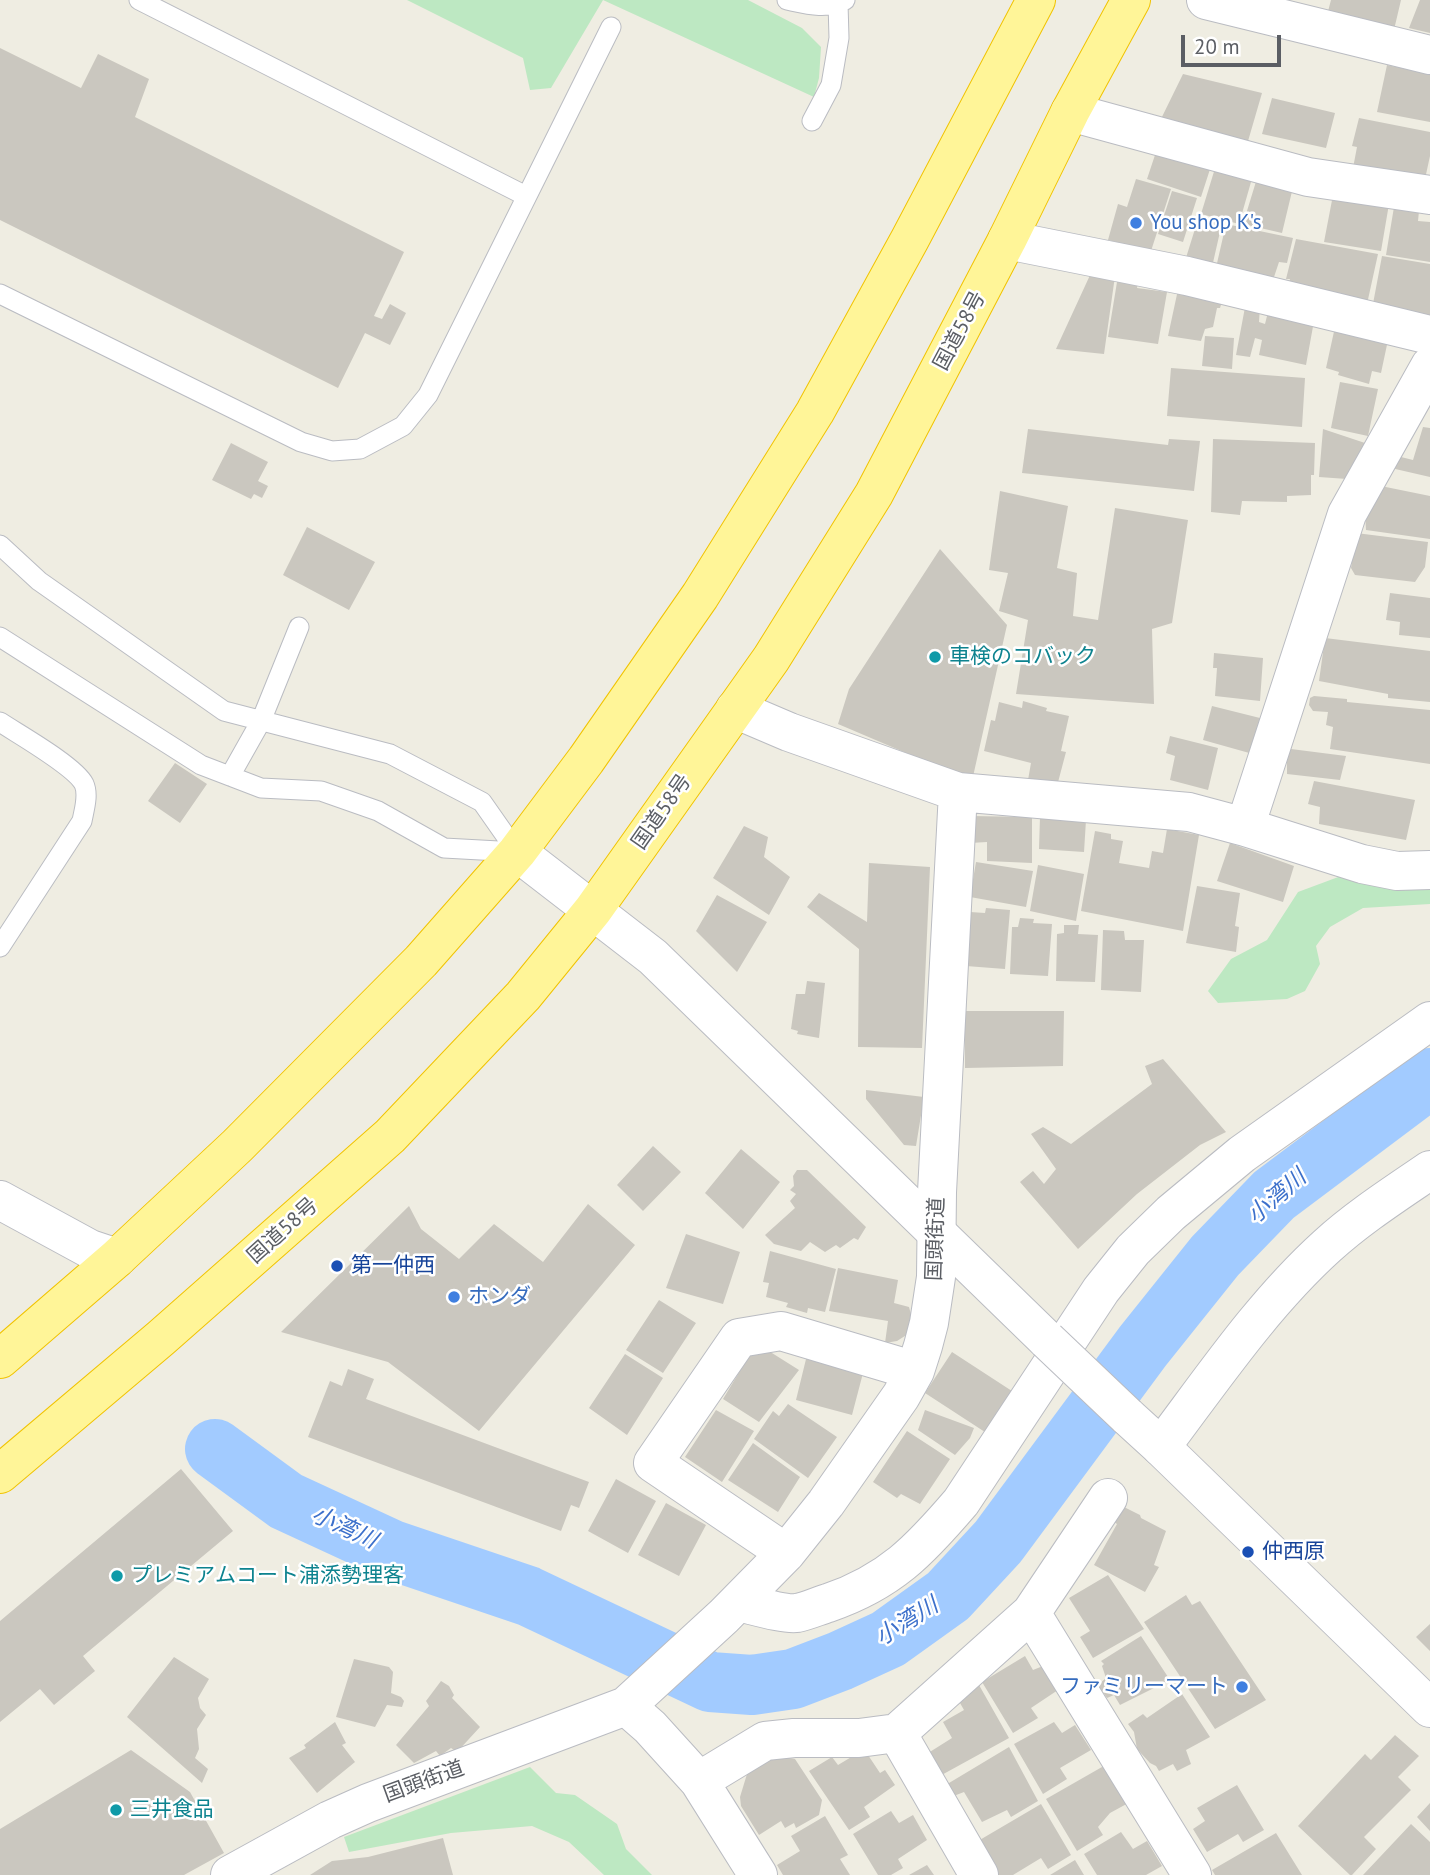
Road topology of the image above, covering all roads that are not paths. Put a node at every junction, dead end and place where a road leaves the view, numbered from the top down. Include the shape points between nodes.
1 (139, 0) edge
2 (787, 0) edge
3 (1036, 0) edge
4 (1131, 0) edge
5 (1206, 0) edge
6 (841, 2) edge
7 (611, 27) dead end
8 (1430, 55) edge
9 (1070, 112) junction
10 (812, 121) dead end
11 (1430, 195) edge
12 (526, 196) junction
13 (1007, 240) junction
14 (0, 294) edge
15 (1430, 335) edge
16 (1430, 366) edge
17 (0, 545) edge
18 (299, 627) dead end
19 (0, 637) edge
20 (735, 709) junction
21 (261, 721) junction
22 (0, 722) edge
23 (230, 776) junction
24 (958, 792) junction
25 (1245, 827) junction
26 (517, 852) junction
27 (1430, 870) edge
28 (593, 909) junction
29 (0, 947) edge
30 (1430, 1021) edge
31 (1430, 1170) edge
32 (0, 1200) edge
33 (938, 1234) junction
34 (117, 1258) junction
35 (0, 1359) edge
36 (915, 1371) junction
37 (1161, 1447) junction
38 (0, 1474) edge
39 (1108, 1498) dead end
40 (786, 1553) junction
41 (731, 1609) junction
42 (1031, 1613) junction
43 (635, 1698) junction
44 (1430, 1708) edge
45 (897, 1733) junction
46 (699, 1781) junction
47 (230, 1875) edge
48 (758, 1875) edge
49 (979, 1875) edge
50 (1192, 1875) edge

1 - 12 lane
2 - 6 lane via 815,6
3 - 26 highway via 815,412 700,596
4 - 9 highway, 国道58号
5 - 8 street
6 - 10 lane via 831,85
7 - 12 lane
9 - 11 street via 1308,177
9 - 13 highway, 国道58号
12 - 14 lane via 428,395 403,426 360,449 332,450 301,442
13 - 15 street via 1187,276
13 - 20 highway, 国道58号 via 874,494
16 - 25 street via 1347,514
17 - 21 lane via 39,581 224,711
18 - 21 lane
19 - 23 lane via 201,765
20 - 24 street
20 - 28 highway, 国道58号
21 - 23 lane
21 - 26 lane via 390,754 482,802
22 - 29 lane via 75,771 85,785 86,799 82,821
23 - 26 lane via 261,788 321,791 378,811 443,848
24 - 25 street via 1189,812
24 - 33 street, 国頭街道
25 - 27 street via 1362,864 1397,872
26 - 28 street
26 - 34 highway via 421,961 237,1146
28 - 33 street via 663,966
28 - 38 highway, 国道58号 via 523,996 390,1136
30 - 41 street via 1241,1154 1133,1250 1101,1290 961,1502 908,1559 845,1597 795,1613
31 - 37 street via 1326,1246 1253,1327
32 - 34 street via 90,1249
33 - 36 street, 国頭街道 via 929,1323
33 - 37 street, bridge
34 - 35 highway
36 - 40 street, 国頭街道 via 872,1439
36 - 40 street via 781,1331 739,1338 653,1463
37 - 44 street
39 - 42 street
40 - 41 street, 国頭街道
41 - 43 street, 国頭街道
42 - 45 street
42 - 50 street
43 - 46 street via 650,1727
43 - 47 street, 国頭街道 via 368,1803
45 - 46 street via 765,1741
45 - 49 street
46 - 48 street

